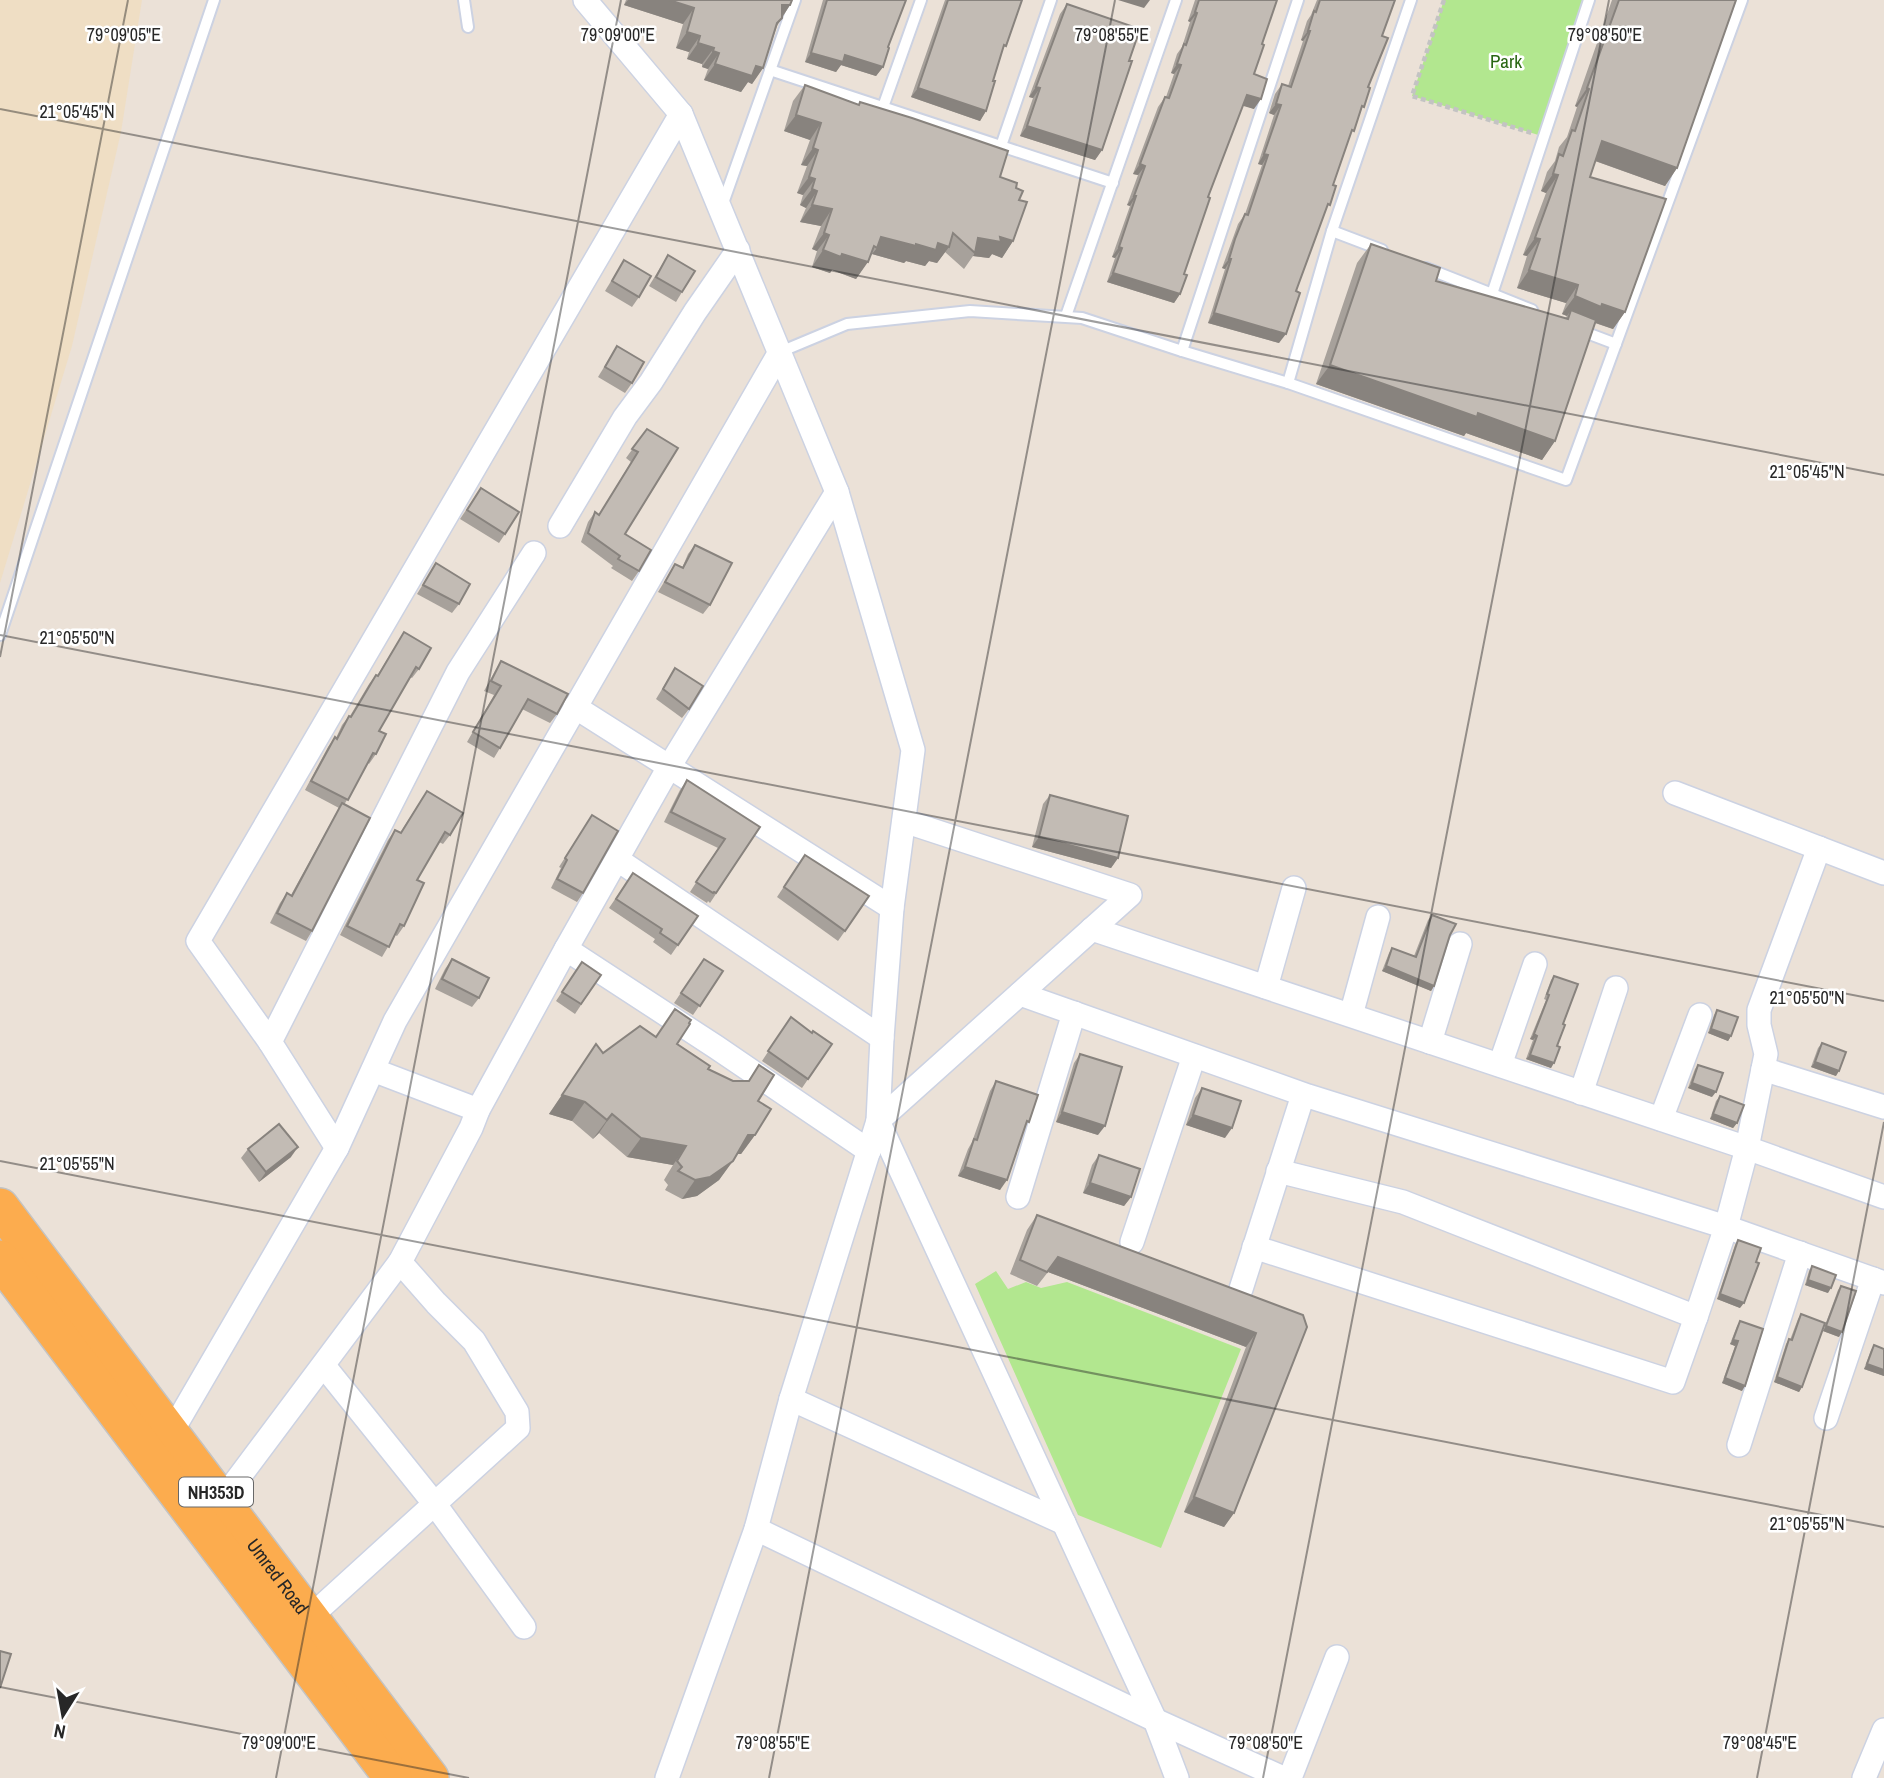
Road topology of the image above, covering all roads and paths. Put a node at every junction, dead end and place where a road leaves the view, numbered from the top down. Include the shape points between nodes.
1 (214, 0) edge
2 (464, 0) edge
3 (585, 0) edge
4 (794, 0) edge
5 (921, 0) edge
6 (1051, 0) edge
7 (1177, 0) edge
8 (1298, 0) edge
9 (1411, 0) edge
10 (1444, 0) edge
11 (1589, 0) edge
12 (1742, 0) edge
13 (468, 27) dead end
14 (770, 70) junction
15 (883, 107) junction
16 (681, 114) junction
17 (1532, 133) dead end
18 (1001, 146) junction
19 (1113, 183) junction
20 (721, 209) junction
21 (1332, 231) junction
22 (738, 250) junction
23 (1394, 255) edge
24 (1418, 265) edge
25 (1492, 294) junction
26 (1542, 314) edge
27 (1066, 316) junction
28 (1566, 324) edge
29 (1616, 344) junction
30 (1182, 351) junction
31 (780, 352) junction
32 (1287, 383) junction
33 (837, 492) junction
34 (560, 526) dead end
35 (534, 552) dead end
36 (0, 635) edge
37 (575, 707) junction
38 (670, 767) junction
39 (1675, 793) dead end
40 (904, 821) junction
41 (1819, 848) junction
42 (618, 860) junction
43 (1884, 873) edge
44 (1294, 888) dead end
45 (892, 908) junction
46 (1378, 917) dead end
47 (1092, 929) junction
48 (1460, 944) dead end
49 (566, 949) junction
50 (1535, 964) dead end
51 (1266, 987) junction
52 (1616, 988) dead end
53 (1020, 994) junction
54 (1074, 1013) junction
55 (1351, 1015) junction
56 (1700, 1015) dead end
57 (882, 1038) junction
58 (271, 1042) junction
59 (1430, 1042) junction
60 (1194, 1056) junction
61 (1500, 1065) junction
62 (1763, 1069) junction
63 (373, 1070) junction
64 (1581, 1093) junction
65 (1303, 1095) junction
66 (1884, 1108) edge
67 (478, 1110) junction
68 (1661, 1119) junction
69 (878, 1121) junction
70 (337, 1148) junction
71 (1747, 1148) junction
72 (869, 1151) junction
73 (1278, 1171) junction
74 (1018, 1196) dead end
75 (1884, 1197) edge
76 (0, 1207) edge
77 (1726, 1227) junction
78 (1132, 1242) dead end
79 (1254, 1247) junction
80 (1800, 1254) junction
81 (0, 1259) edge
82 (400, 1262) junction
83 (1879, 1281) edge
84 (1241, 1289) edge
85 (1696, 1317) junction
86 (324, 1366) junction
87 (791, 1399) junction
88 (1826, 1418) dead end
89 (172, 1433) junction
90 (1739, 1445) dead end
91 (222, 1500) junction
92 (435, 1503) junction
93 (1064, 1523) junction
94 (756, 1528) junction
95 (309, 1618) junction
96 (524, 1627) dead end
97 (1337, 1657) dead end
98 (1155, 1720) junction
99 (1884, 1730) edge
100 (393, 1778) edge
101 (430, 1778) edge
102 (667, 1778) edge
103 (1177, 1778) edge
104 (1283, 1778) edge
105 (1290, 1778) edge
106 (1864, 1778) edge

1 - 36 lane
2 - 13 lane
3 - 16 street
4 - 14 lane
5 - 15 lane
6 - 18 lane
7 - 19 lane
8 - 30 lane
9 - 21 lane
10 - 17 path via 1412,96
11 - 25 lane
12 - 29 lane
14 - 15 lane
14 - 20 lane
15 - 18 lane
16 - 20 street
16 - 58 street via 198,941
18 - 19 lane
19 - 27 lane
20 - 22 street
21 - 23 lane
21 - 32 lane
22 - 31 street
22 - 34 street via 625,417
24 - 25 lane
25 - 26 lane
27 - 30 lane
27 - 31 lane via 970,311 847,324
28 - 29 lane
29 - 32 lane via 1566,480
30 - 32 lane
31 - 33 street
31 - 37 street
33 - 38 street
33 - 40 street via 913,750
35 - 58 street via 458,672
37 - 38 street
37 - 63 street via 395,1021
38 - 42 street
38 - 45 street
39 - 41 street
40 - 45 street
40 - 47 street via 1130,895
41 - 43 street
41 - 62 street via 1759,1010 1766,1055
42 - 49 street
42 - 57 street
44 - 51 street
45 - 57 street
46 - 55 street
47 - 51 street
47 - 53 street
48 - 59 street
49 - 67 street
49 - 72 street
50 - 61 street
51 - 55 street
52 - 64 street
53 - 54 street
53 - 69 street
54 - 60 street
54 - 74 street
55 - 59 street
56 - 68 street
57 - 69 street
58 - 70 street
59 - 61 street
60 - 65 street
60 - 78 street
61 - 64 street
62 - 66 street
62 - 71 street
63 - 67 street
63 - 70 street
64 - 68 street
65 - 73 street
65 - 77 street
67 - 82 street
68 - 71 street
69 - 72 street
69 - 93 street
70 - 89 street
71 - 75 street
71 - 77 street
72 - 87 street
73 - 79 street
73 - 85 street via 1403,1202
76 - 89 highway, Umred Road / NH353D
77 - 80 street
77 - 85 street
79 - 84 street
79 - 85 street via 1673,1382
80 - 83 street
80 - 90 street
81 - 100 highway, NH353D
82 - 86 street
82 - 92 street via 474,1341 517,1412 518,1428
83 - 88 street
86 - 91 street
86 - 92 street
87 - 93 street
87 - 94 street
89 - 91 highway, Umred Road / NH353D
91 - 95 highway, Umred Road / NH353D
92 - 95 street
92 - 96 street
93 - 98 street
94 - 98 street
94 - 102 street
95 - 101 highway, Umred Road / NH353D
97 - 105 street
98 - 103 street
98 - 104 street
99 - 106 street

